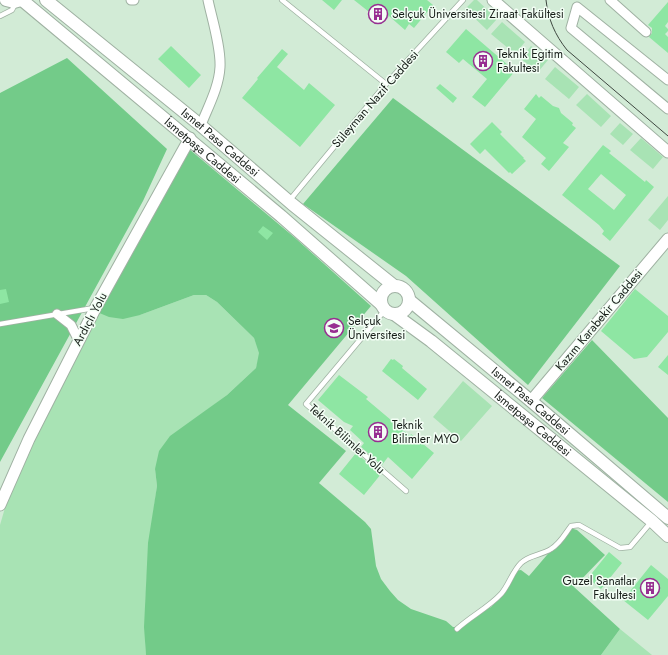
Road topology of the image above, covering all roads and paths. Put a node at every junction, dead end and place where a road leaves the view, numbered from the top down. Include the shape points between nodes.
1 (46, 0) edge
2 (208, 0) edge
3 (282, 0) edge
4 (464, 0) edge
5 (493, 0) edge
6 (610, 0) edge
7 (16, 1) edge
8 (0, 16) edge
9 (646, 32) dead end
10 (668, 80) edge
11 (386, 84) junction
12 (668, 109) edge
13 (201, 125) junction
14 (190, 138) junction
15 (668, 152) edge
16 (289, 201) junction
17 (668, 239) edge
18 (393, 285) junction
19 (409, 300) junction
20 (96, 307) junction
21 (387, 310) junction
22 (57, 314) junction
23 (0, 324) edge
24 (79, 340) junction
25 (531, 401) junction
26 (406, 491) dead end
27 (0, 504) edge
28 (668, 518) edge
29 (652, 522) junction
30 (668, 536) edge
31 (457, 629) dead end

1 - 13 main road, Ismet Pasa Caddesi
2 - 13 street via 220,55 220,68
3 - 11 lane
4 - 11 lane, Süleyman Nazif Caddesi
5 - 15 street
6 - 9 street
7 - 8 lane via 12,10
7 - 14 main road, İsmetpaşa Caddesi
10 - 12 street via 577,7 570,28
11 - 16 lane, Süleyman Nazif Caddesi
13 - 16 main road, Ismet Pasa Caddesi
14 - 20 street, Ardıçlı Yolu
14 - 21 main road, İsmetpaşa Caddesi
16 - 18 main road, Ismet Pasa Caddesi
17 - 25 street, Kazım Karabekir Caddesi
18 - 19 main road via 402,288
18 - 21 main road via 381,294
19 - 21 main road via 403,312
19 - 25 main road, Ismet Pasa Caddesi
20 - 22 lane
20 - 24 street, Ardıçlı Yolu
21 - 26 lane, Teknik Bilimler Yolu via 306,404
21 - 29 main road, İsmetpaşa Caddesi via 431,341
22 - 23 lane
22 - 24 street via 71,325
24 - 27 street, Ardıçlı Yolu via 29,439
25 - 28 main road, Ismet Pasa Caddesi
29 - 30 main road, İsmetpaşa Caddesi
29 - 31 lane via 630,547 620,548 579,525 571,526 560,543 552,549 522,562 502,593

